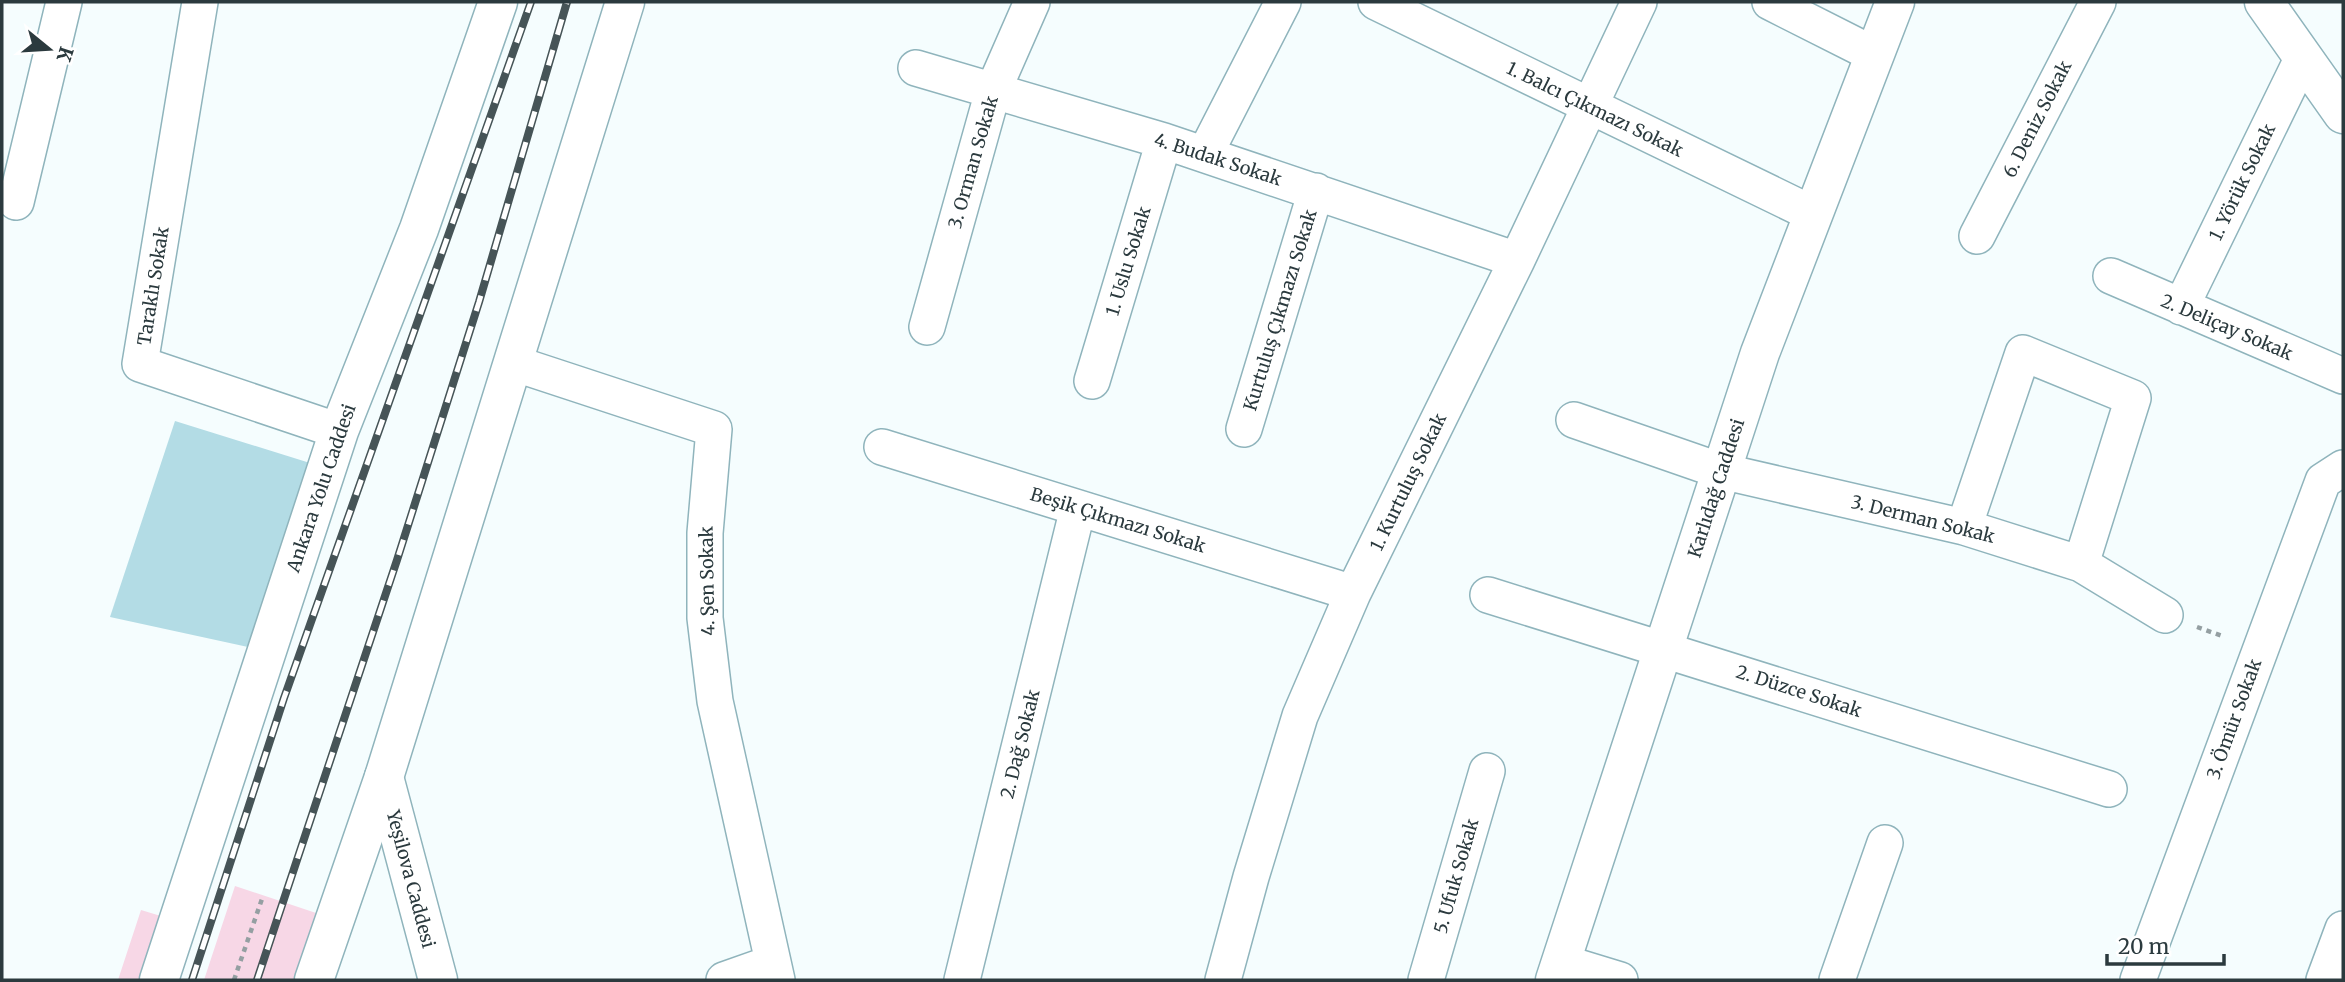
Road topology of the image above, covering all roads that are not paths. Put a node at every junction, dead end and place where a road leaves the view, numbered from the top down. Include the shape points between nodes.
1 (64, 2) edge
2 (200, 2) edge
3 (498, 2) edge
4 (625, 2) edge
5 (1032, 2) edge
6 (1283, 2) edge
7 (1377, 2) edge
8 (1639, 2) edge
9 (1770, 2) edge
10 (1895, 2) edge
11 (2098, 2) edge
12 (2264, 2) edge
13 (1873, 54) junction
14 (2303, 57) junction
15 (916, 68) dead end
16 (993, 91) junction
17 (1589, 107) junction
18 (2343, 114) edge
19 (1164, 141) junction
20 (1205, 154) junction
21 (1316, 191) junction
22 (16, 202) dead end
23 (1813, 214) junction
24 (1977, 236) dead end
25 (1517, 260) junction
26 (2112, 276) dead end
27 (2181, 307) junction
28 (927, 327) dead end
29 (513, 363) junction
30 (2342, 373) edge
31 (1092, 381) dead end
32 (1574, 420) dead end
33 (1244, 429) dead end
34 (338, 431) junction
35 (882, 447) dead end
36 (2343, 468) edge
37 (1721, 471) junction
38 (1078, 508) junction
39 (1964, 527) junction
40 (2081, 564) junction
41 (1353, 593) junction
42 (1488, 594) dead end
43 (2165, 615) road end
44 (1663, 647) junction
45 (1487, 771) dead end
46 (384, 777) junction
47 (2109, 789) dead end
48 (1885, 843) dead end
49 (2343, 929) edge
50 (775, 971) edge
51 (1558, 971) edge
52 (159, 980) edge
53 (314, 980) edge
54 (438, 980) edge
55 (724, 980) edge
56 (962, 980) edge
57 (1223, 980) edge
58 (1426, 980) edge
59 (1620, 980) edge
60 (1837, 980) edge
61 (2138, 980) edge
62 (2324, 980) edge

1 - 22 street
2 - 34 street, Taraklı Sokak via 140,364
3 - 34 main road, Ankara Yolu Caddesi via 419,229
4 - 29 main road
5 - 16 street, 3. Orman Sokak
6 - 20 street
7 - 17 street, 1. Balcı Çıkmazı Sokak
8 - 17 street, 1. Kurtuluş Sokak
9 - 13 street
10 - 13 main road, Karlıdağ Caddesi
11 - 24 street, 6. Deniz Sokak
12 - 14 main road
13 - 23 main road, Karlıdağ Caddesi
14 - 18 main road
14 - 27 street, 1. Yörük Sokak
15 - 16 street, 4. Budak Sokak
16 - 19 street, 4. Budak Sokak
16 - 28 street, 3. Orman Sokak
17 - 23 street, 1. Balcı Çıkmazı Sokak
17 - 25 street, 1. Kurtuluş Sokak
19 - 20 street, 4. Budak Sokak
19 - 31 street, 1. Uslu Sokak
20 - 21 street, 4. Budak Sokak
21 - 25 street, 4. Budak Sokak
21 - 33 street, Kurtuluş Çıkmazı Sokak
23 - 37 main road, Karlıdağ Caddesi
25 - 41 street, 1. Kurtuluş Sokak
26 - 27 street, 2. Deliçay Sokak
27 - 30 street, 2. Deliçay Sokak
29 - 46 main road
29 - 50 street, 4. Şen Sokak via 714,429 705,533 705,618 715,701
32 - 37 street, 3. Derman Sokak
34 - 52 main road, Ankara Yolu Caddesi
35 - 38 street, Beşik Çıkmazı Sokak
36 - 61 street, 3. Ömür Sokak via 2323,481
37 - 39 street, 3. Derman Sokak
37 - 44 main road, Karlıdağ Caddesi
38 - 41 street, Beşik Çıkmazı Sokak
38 - 56 street, 2. Dağ Sokak
39 - 40 street, 3. Derman Sokak
39 - 40 street via 2023,353 2133,398
40 - 43 street, 3. Derman Sokak
41 - 57 street, 1. Kurtuluş Sokak via 1300,716
42 - 44 street, 2. Düzce Sokak
44 - 47 street, 2. Düzce Sokak
44 - 51 main road, Karlıdağ Caddesi
45 - 58 street, 5. Ufuk Sokak
46 - 53 main road
46 - 54 main road, Yeşilova Caddesi
48 - 60 street
49 - 62 street
50 - 55 street
51 - 59 street

